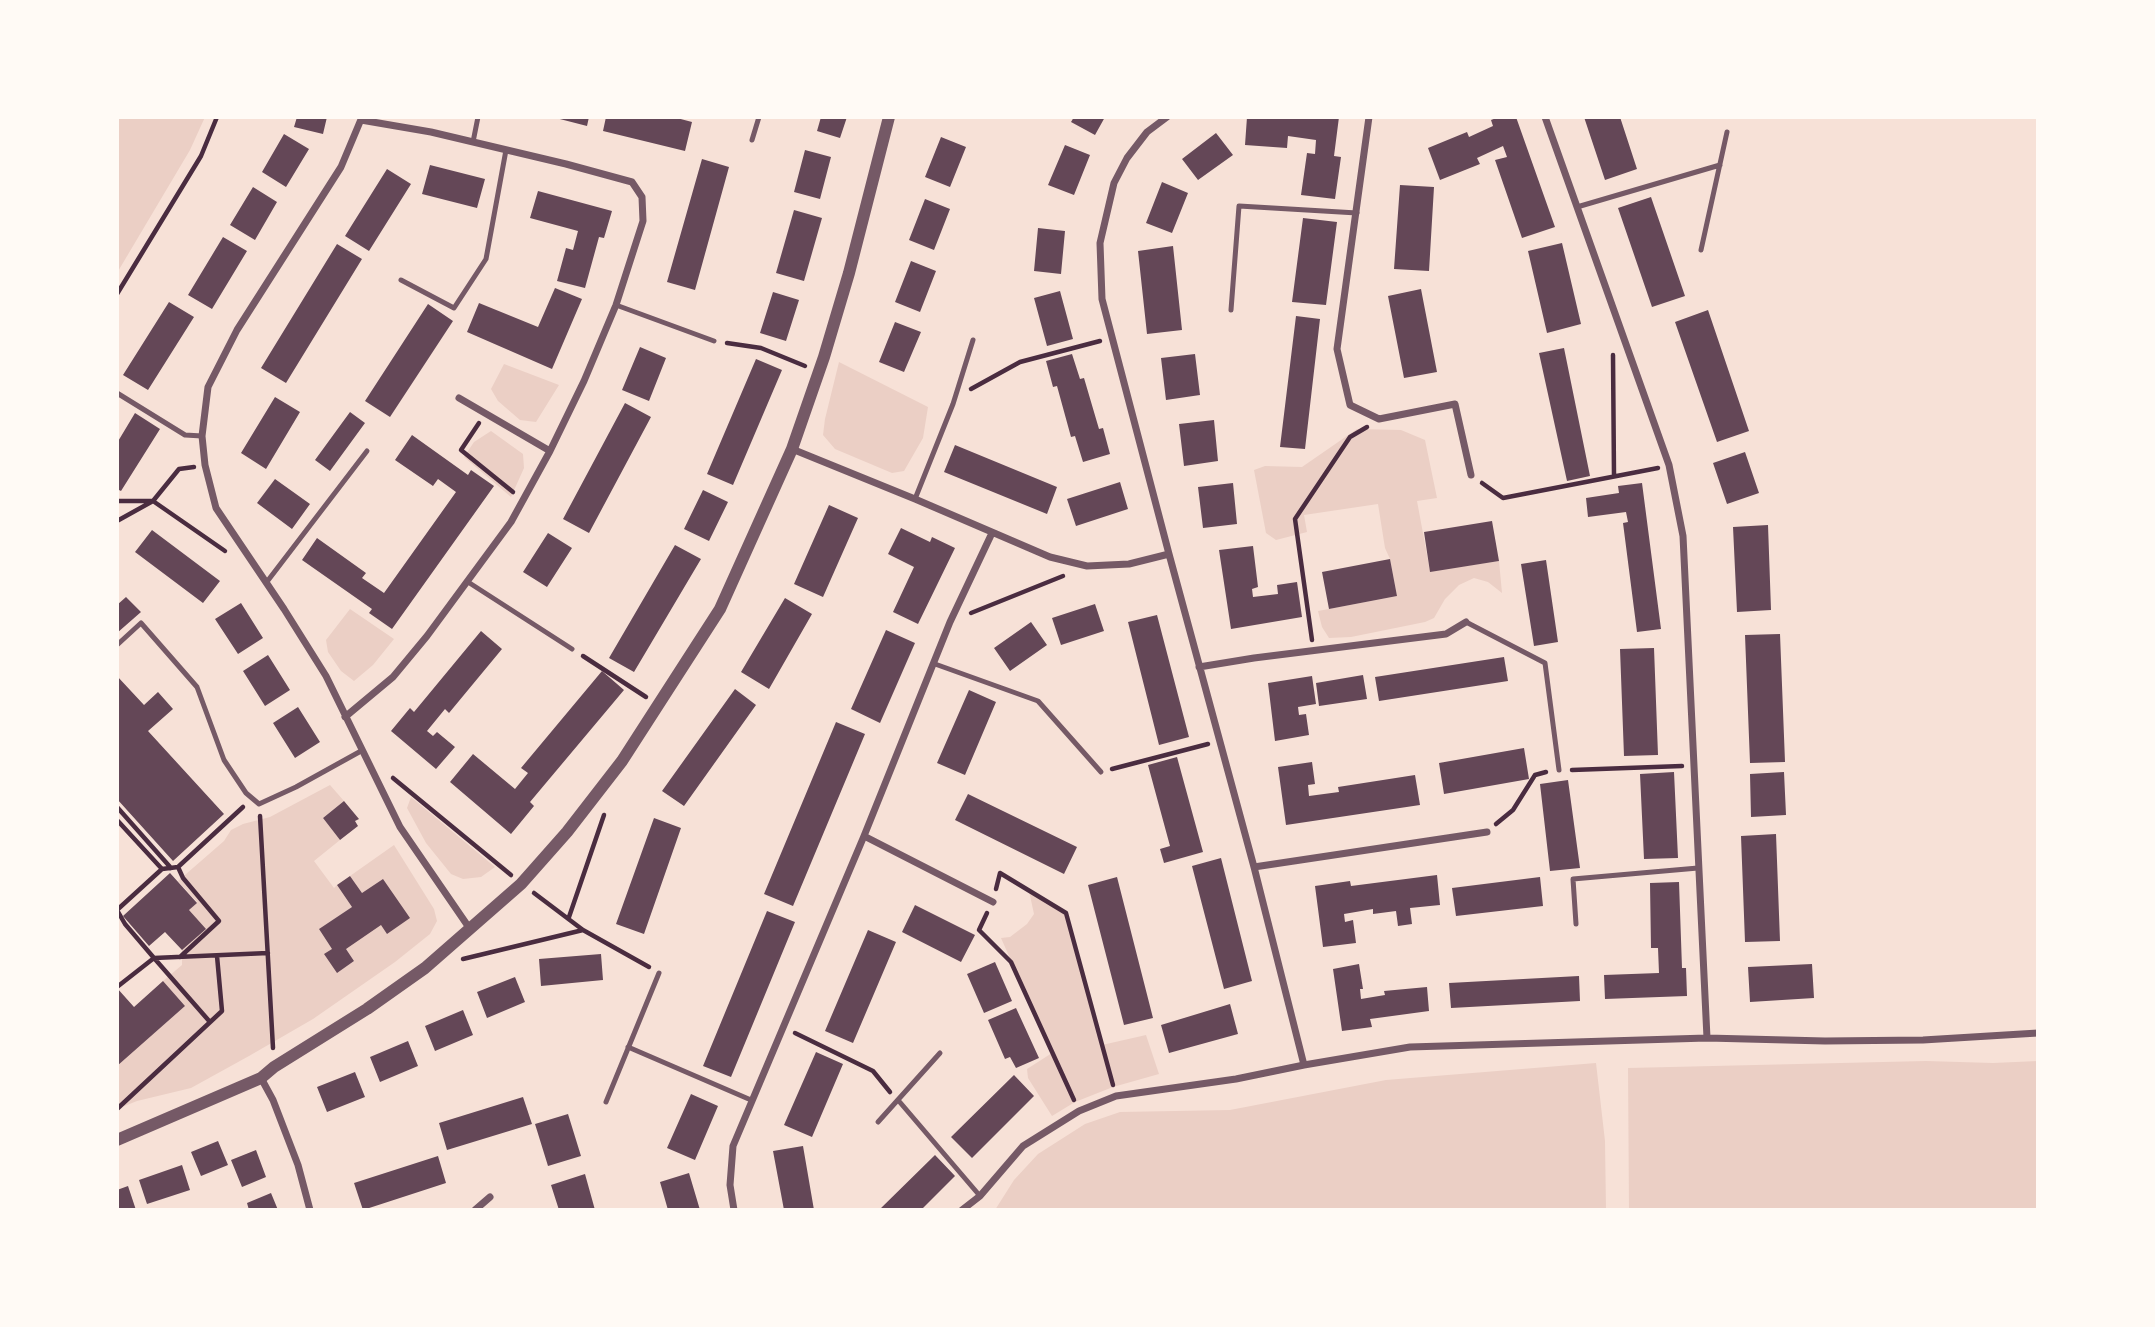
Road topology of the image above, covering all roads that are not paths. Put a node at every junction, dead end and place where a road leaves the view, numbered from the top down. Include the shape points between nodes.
1 (478, 117) edge
2 (759, 117) edge
3 (889, 117) edge
4 (1167, 117) edge
5 (1369, 117) edge
6 (1545, 117) edge
7 (362, 119) edge
8 (1727, 132) dead end
9 (752, 140) dead end
10 (473, 142) junction
11 (506, 150) junction
12 (1720, 166) junction
13 (1577, 207) junction
14 (1357, 213) junction
15 (1701, 250) dead end
16 (401, 279) dead end
17 (616, 305) junction
18 (1231, 310) dead end
19 (973, 340) dead end
20 (714, 341) road end
21 (117, 393) edge
22 (459, 398) dead end
23 (202, 436) junction
24 (792, 449) junction
25 (367, 450) dead end
26 (550, 452) junction
27 (1471, 475) road end
28 (915, 499) junction
29 (992, 533) junction
30 (1168, 554) junction
31 (468, 582) junction
32 (266, 583) junction
33 (1466, 622) joint
34 (117, 645) edge
35 (572, 649) road end
36 (935, 664) junction
37 (1199, 667) junction
38 (345, 717) junction
39 (361, 751) junction
40 (1559, 770) road end
41 (1101, 772) road end
42 (1487, 832) road end
43 (864, 836) junction
44 (1254, 867) junction
45 (1698, 868) junction
46 (993, 902) road end
47 (1576, 924) dead end
48 (470, 930) junction
49 (659, 973) road end
50 (2038, 1033) edge
51 (1707, 1038) junction
52 (628, 1047) junction
53 (940, 1053) dead end
54 (1304, 1065) junction
55 (261, 1078) junction
56 (751, 1100) junction
57 (898, 1101) junction
58 (606, 1102) dead end
59 (878, 1122) dead end
60 (117, 1140) edge
61 (980, 1196) junction
62 (490, 1197) dead end
63 (310, 1210) edge
64 (475, 1210) edge
65 (734, 1210) edge
66 (962, 1210) edge

1 - 10 lane
2 - 9 lane
3 - 24 street via 849,273
4 - 30 street via 1147,132 1127,158 1114,183 1100,243 1102,299
5 - 14 street
6 - 13 street
7 - 10 street
7 - 23 street via 341,167 225,353 208,387
8 - 12 lane
10 - 11 street
11 - 16 lane via 486,259 454,308
11 - 17 street via 632,182 642,197 643,221
12 - 13 lane
12 - 15 lane
13 - 45 street via 1669,465 1683,536
14 - 18 lane via 1240,206
14 - 27 street via 1336,349 1350,405 1379,419 1454,404
17 - 20 lane
17 - 26 street
19 - 28 lane
21 - 23 lane via 185,435
22 - 26 street
23 - 32 street via 216,508
24 - 28 street
24 - 48 street via 720,609 622,761 521,884
25 - 32 lane
26 - 31 street via 511,522
28 - 29 street
29 - 30 street via 1049,557 1087,566 1129,564
29 - 36 street
30 - 37 street
31 - 35 lane
31 - 38 street via 393,677
32 - 38 street via 326,676
33 - 37 street via 1446,634
33 - 40 lane via 1545,663
34 - 39 lane via 141,623 197,687 224,760 259,804
36 - 41 lane via 1038,701
36 - 43 street
37 - 44 street
38 - 39 street
39 - 48 street via 400,827
42 - 44 street
43 - 46 street
43 - 56 street
44 - 54 street
45 - 47 lane via 1573,878
45 - 51 street
48 - 55 street via 425,968
49 - 52 lane
50 - 51 street via 1923,1040
51 - 54 street via 1410,1047
52 - 56 lane
52 - 58 lane
53 - 57 lane
54 - 61 street via 1116,1096 1079,1111 1023,1146
55 - 60 street
55 - 63 street via 298,1165
56 - 65 street via 733,1146 730,1185
57 - 59 lane
57 - 61 lane
61 - 66 street
62 - 64 street

